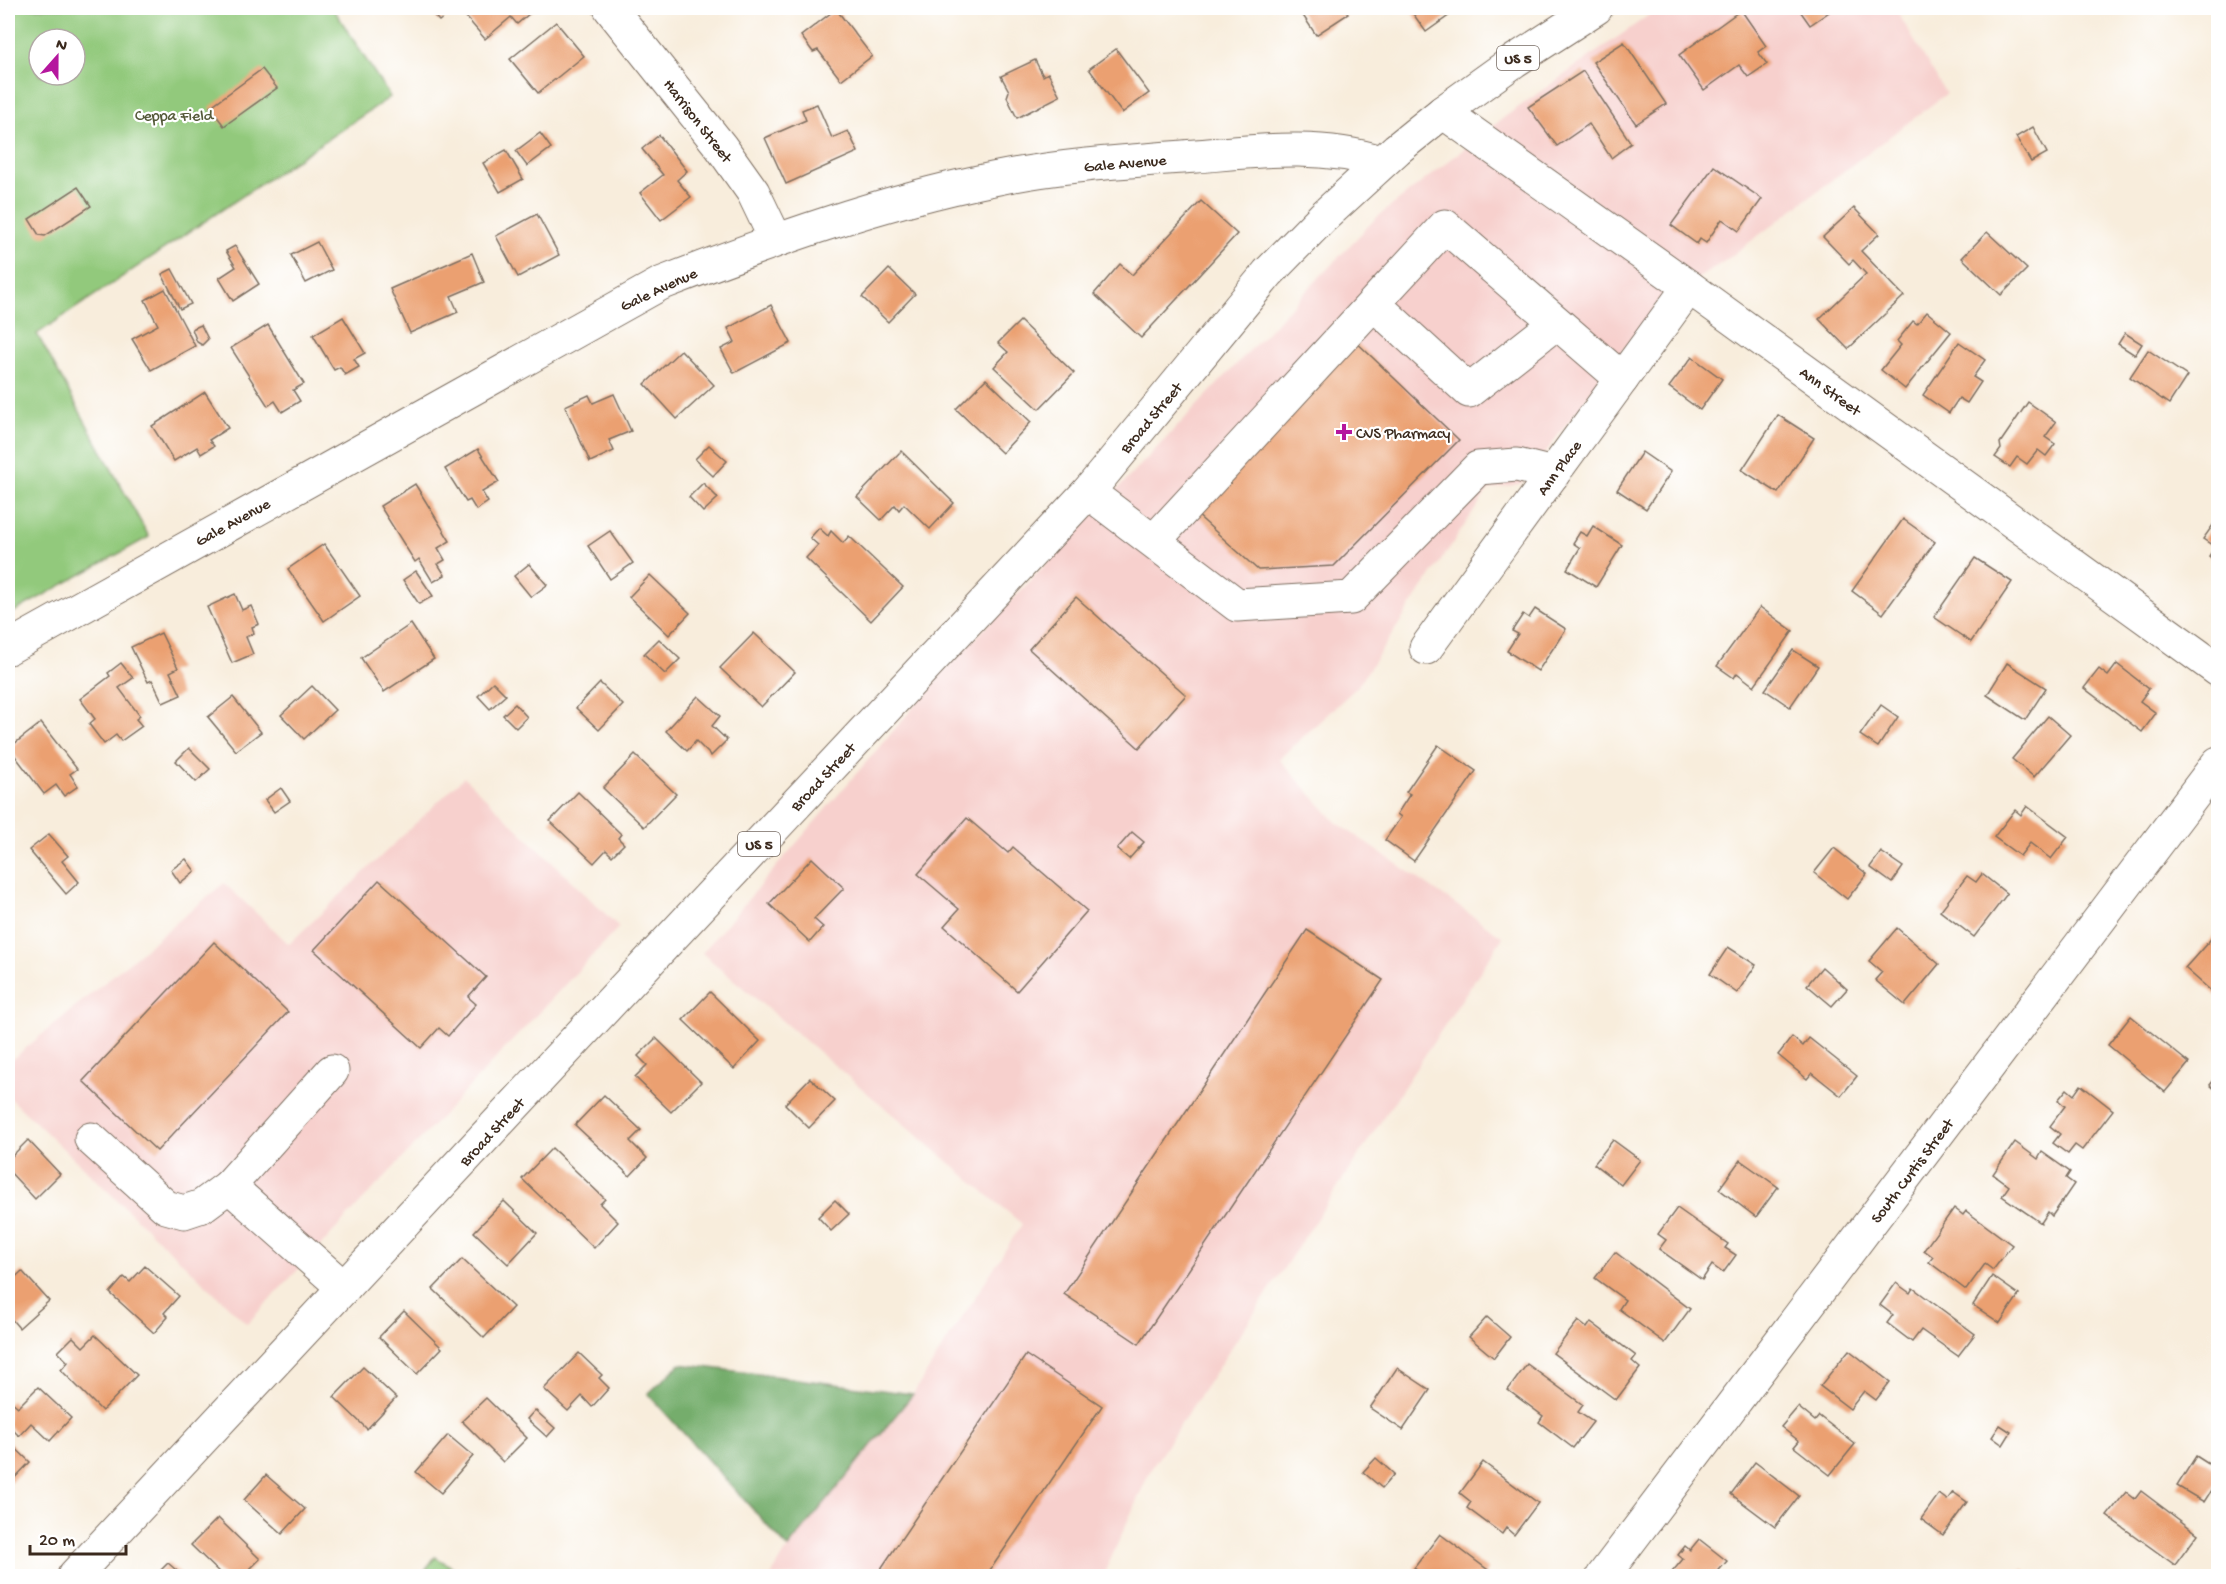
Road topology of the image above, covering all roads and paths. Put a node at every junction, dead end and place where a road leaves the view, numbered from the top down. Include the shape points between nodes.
1 (1596, 8) edge
2 (615, 9) edge
3 (1443, 112) junction
4 (1381, 162) junction
5 (776, 240) junction
6 (1689, 287) junction
7 (1374, 304) junction
8 (1556, 323) junction
9 (1622, 379) junction
10 (1553, 474) junction
11 (1088, 492) junction
12 (1154, 541) junction
13 (8, 648) edge
14 (1426, 648) dead end
15 (2218, 670) edge
16 (2218, 763) edge
17 (332, 1071) dead end
18 (91, 1140) dead end
19 (229, 1186) junction
20 (344, 1288) junction
21 (74, 1576) edge
22 (1603, 1576) edge

1 - 3 street, Broad Street / US 5
2 - 5 street, Harrison Street via 753,192
3 - 4 street, Broad Street / US 5
3 - 6 street, Ann Street
4 - 5 street, Gale Avenue via 1359,155 1292,148 1085,164 994,178
4 - 11 street, Broad Street / US 5 via 1268,273
5 - 13 street, Gale Avenue via 660,284
6 - 9 street, Ann Place
6 - 15 street, Ann Street
7 - 8 street via 1469,391
7 - 8 street via 1445,226
7 - 12 street
8 - 9 street
9 - 10 street, Ann Place
10 - 12 street via 1517,465 1478,468 1351,598 1237,605
10 - 14 street, Ann Place
11 - 12 street
11 - 20 street, Broad Street / US 5
16 - 22 street, South Curtis Street
17 - 19 street
18 - 19 street via 166,1208 184,1212 202,1206
19 - 20 street
20 - 21 street, Broad Street / US 5

